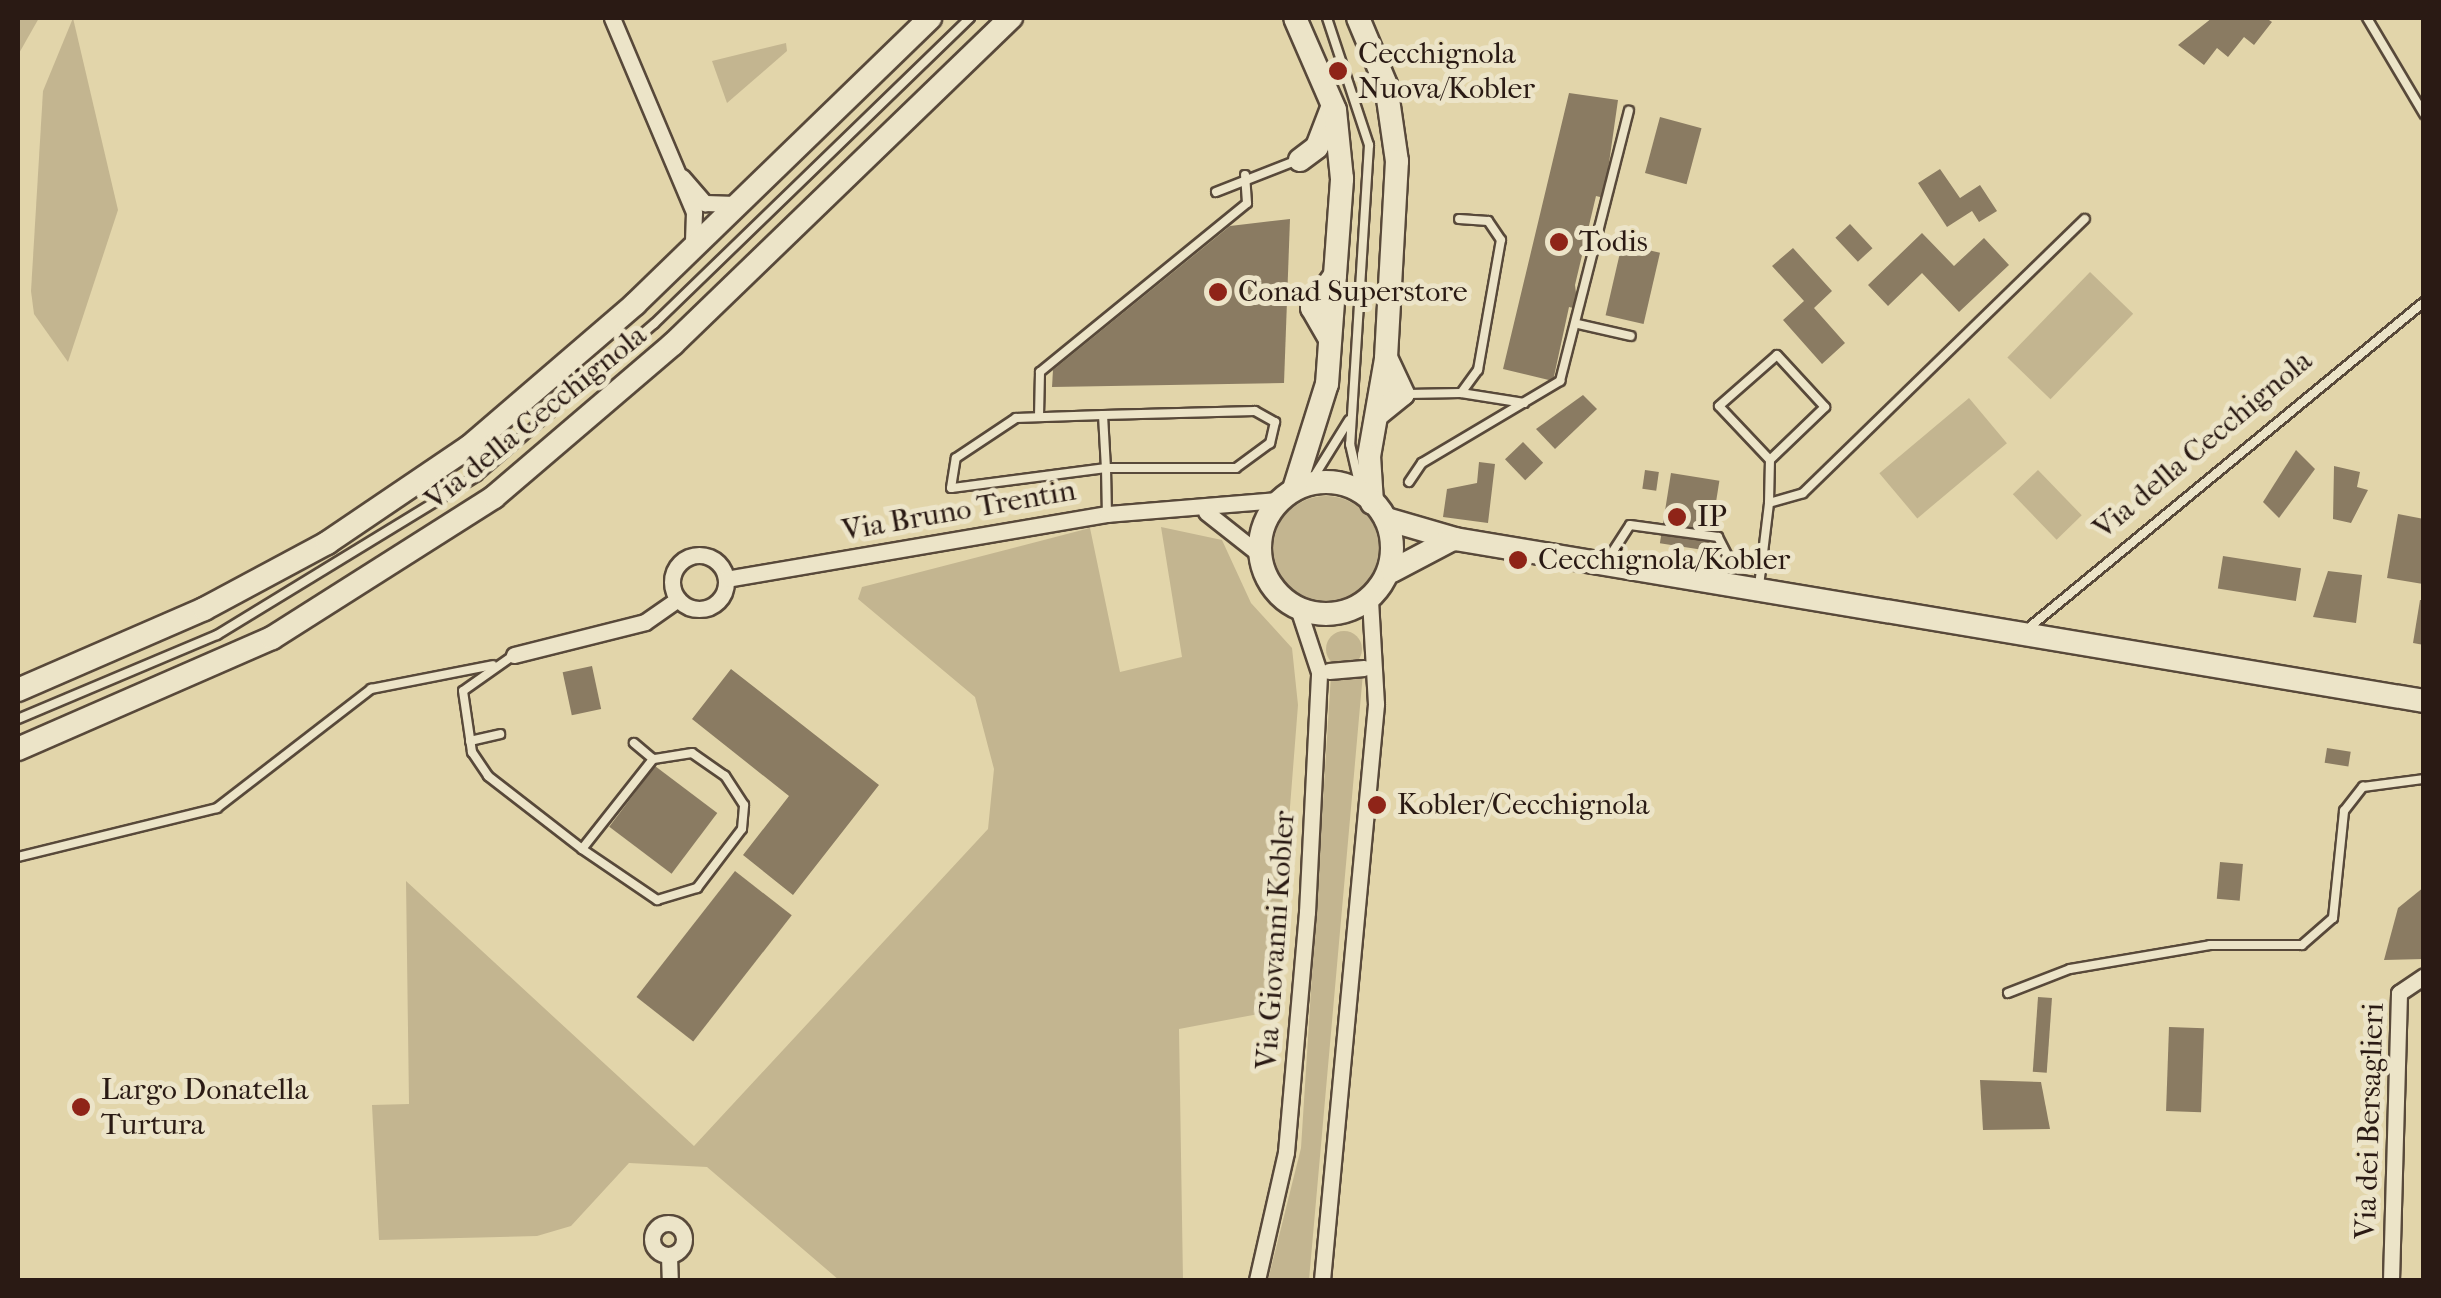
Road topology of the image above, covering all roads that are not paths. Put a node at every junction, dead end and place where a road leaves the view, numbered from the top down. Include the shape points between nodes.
1 (612, 18) edge
2 (930, 18) edge
3 (970, 18) edge
4 (1010, 18) edge
5 (1295, 18) edge
6 (1327, 18) edge
7 (1358, 18) edge
8 (2366, 18) edge
9 (1328, 91) junction
10 (1629, 111) dead end
11 (2424, 114) edge
12 (1300, 160) junction
13 (676, 170) junction
14 (1245, 175) junction
15 (1216, 192) dead end
16 (740, 202) junction
17 (1340, 206) junction
18 (1459, 220) dead end
19 (2085, 220) dead end
20 (687, 252) junction
21 (2424, 302) edge
22 (1578, 324) junction
23 (1631, 336) dead end
24 (1386, 358) junction
25 (1461, 392) junction
26 (1402, 394) junction
27 (1524, 402) junction
28 (1104, 415) junction
29 (1377, 415) junction
30 (1039, 416) junction
31 (1351, 416) junction
32 (1770, 460) junction
33 (1106, 468) junction
34 (1409, 482) dead end
35 (1294, 490) junction
36 (1768, 503) junction
37 (1374, 506) junction
38 (1202, 510) junction
39 (1107, 514) junction
40 (1455, 539) junction
41 (1259, 554) junction
42 (1606, 563) junction
43 (1392, 571) junction
44 (726, 580) junction
45 (1721, 582) junction
46 (1758, 590) junction
47 (678, 599) junction
48 (1370, 601) junction
49 (1297, 605) junction
50 (2021, 634) junction
51 (514, 655) joint
52 (492, 664) junction
53 (1364, 668) dead end
54 (1329, 671) dead end
55 (18, 690) edge
56 (2424, 701) edge
57 (18, 719) edge
58 (500, 734) dead end
59 (470, 741) junction
60 (634, 744) dead end
61 (18, 748) edge
62 (653, 760) junction
63 (2424, 779) edge
64 (582, 849) junction
65 (18, 857) edge
66 (2424, 976) edge
67 (2008, 993) dead end
68 (669, 1256) dead end
69 (670, 1280) edge
70 (1257, 1280) edge
71 (1322, 1280) edge
72 (2392, 1280) edge

1 - 13 street
2 - 16 street, Via della Cecchignola
3 - 57 lane, Via della Cecchignola via 654,324 477,476 232,627
4 - 61 street, Via della Cecchignola via 674,344 494,497 272,638
5 - 9 street
6 - 31 lane via 1369,146
7 - 24 street via 1386,85 1397,160
8 - 11 lane
9 - 12 street via 1329,123
9 - 17 street
10 - 22 lane
12 - 14 lane
12 - 17 street via 1329,176
13 - 16 street via 705,203
13 - 20 street via 698,230
14 - 15 lane
14 - 30 lane via 1247,204 1040,372
16 - 20 street, Via della Cecchignola
17 - 35 street via 1336,272 1312,308 1331,342 1322,409
18 - 25 lane via 1488,221 1501,240 1478,370
19 - 36 lane via 1803,494
20 - 55 street, Via della Cecchignola via 469,447 326,543 149,638
21 - 50 lane, Via della Cecchignola
22 - 23 lane
22 - 27 lane via 1560,380
24 - 26 street
24 - 29 street
25 - 26 lane
25 - 27 lane
26 - 29 street
27 - 34 lane via 1422,463
28 - 30 lane
28 - 33 lane
28 - 33 lane via 1255,411 1275,422 1270,443 1236,468
29 - 37 street
30 - 33 lane via 977,439 956,458 952,488
31 - 35 lane
31 - 37 lane
32 - 32 lane via 1720,406 1777,355 1825,407
32 - 36 lane
33 - 39 lane
35 - 37 street
35 - 38 street, Via Bruno Trentin
35 - 41 street via 1262,520
36 - 46 lane
37 - 40 street
37 - 43 street
38 - 39 street, Via Bruno Trentin
38 - 41 street
39 - 44 street, Via Bruno Trentin
40 - 42 street
40 - 43 street
41 - 49 street
42 - 45 street
42 - 45 lane via 1630,524 1718,537 1728,557
43 - 48 street
44 - 47 street, Via Bruno Trentin via 710,607
44 - 47 street via 716,560 694,555 676,567
45 - 46 street
46 - 50 street
47 - 51 street, Via Bruno Trentin via 645,622
48 - 49 street via 1335,614
48 - 71 street via 1376,704
49 - 70 street, Via Giovanni Kobler via 1320,672 1307,912 1286,1152
50 - 56 street
51 - 52 lane
52 - 59 lane via 462,694
52 - 65 lane via 371,689 217,808
53 - 54 street
58 - 59 lane
59 - 64 lane via 488,776
60 - 62 lane
62 - 64 lane
62 - 64 lane via 692,753 725,776 744,805 742,829 697,888 650,898
63 - 67 lane via 2363,787 2344,811 2333,918 2302,945 2210,945 2070,969
66 - 72 street, Via dei Bersaglieri via 2399,993
68 - 69 street

